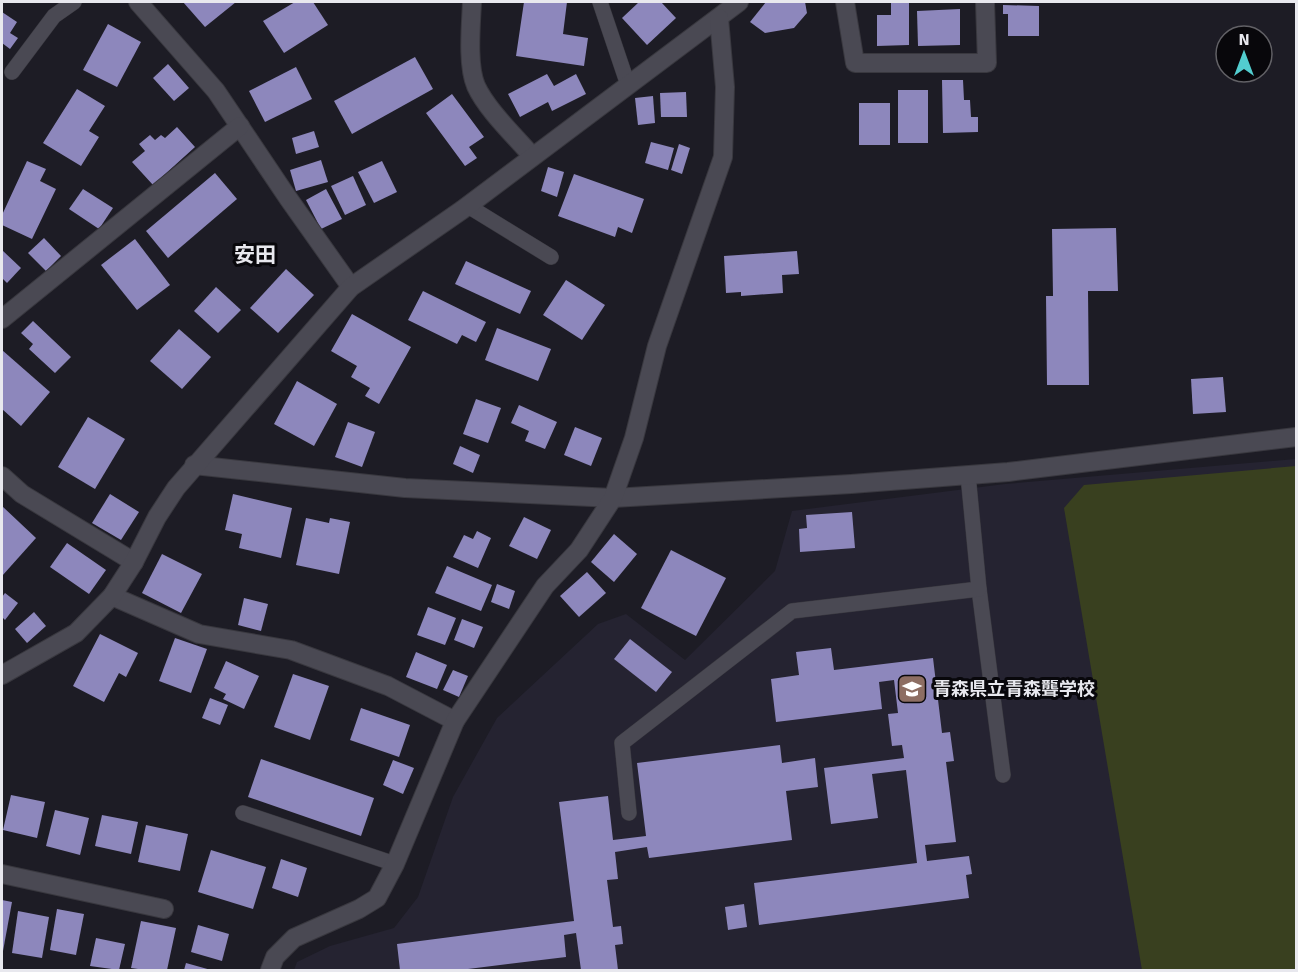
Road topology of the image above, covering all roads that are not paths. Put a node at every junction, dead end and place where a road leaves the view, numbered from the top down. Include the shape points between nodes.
1 (74, 2) edge
2 (138, 2) edge
3 (472, 2) edge
4 (600, 2) edge
5 (739, 2) edge
6 (844, 2) edge
7 (985, 2) edge
8 (719, 18) junction
9 (12, 72) dead end
10 (628, 85) junction
11 (240, 126) junction
12 (532, 156) junction
13 (468, 206) junction
14 (551, 257) dead end
15 (351, 287) junction
16 (2, 320) edge
17 (1296, 437) edge
18 (194, 465) junction
19 (968, 475) junction
20 (2, 476) edge
21 (613, 498) junction
22 (134, 562) junction
23 (979, 589) junction
24 (112, 596) junction
25 (2, 675) edge
26 (455, 721) junction
27 (1004, 775) dead end
28 (243, 813) dead end
29 (630, 813) dead end
30 (395, 864) junction
31 (2, 874) edge
32 (164, 909) dead end
33 (270, 970) edge

1 - 9 lane via 54,16
2 - 11 street via 216,91
3 - 12 street via 470,49 476,85
4 - 10 lane
5 - 8 street
6 - 7 street via 855,63 987,63
8 - 10 street
8 - 21 street via 725,87 723,157 657,346 634,438
10 - 12 street
11 - 15 street
11 - 16 street
12 - 13 street
13 - 14 lane
13 - 15 street
15 - 18 street
17 - 19 street
18 - 21 street via 405,488
18 - 22 street via 157,517
19 - 21 street
19 - 23 lane
20 - 22 street via 22,495
21 - 26 street via 579,550 545,586
22 - 24 street
23 - 27 lane
23 - 29 lane via 792,611 622,743
24 - 25 street via 76,633
24 - 26 street via 199,634 291,650 388,686
26 - 30 street
28 - 30 lane
30 - 33 street via 377,898 294,938 275,957
31 - 32 street

